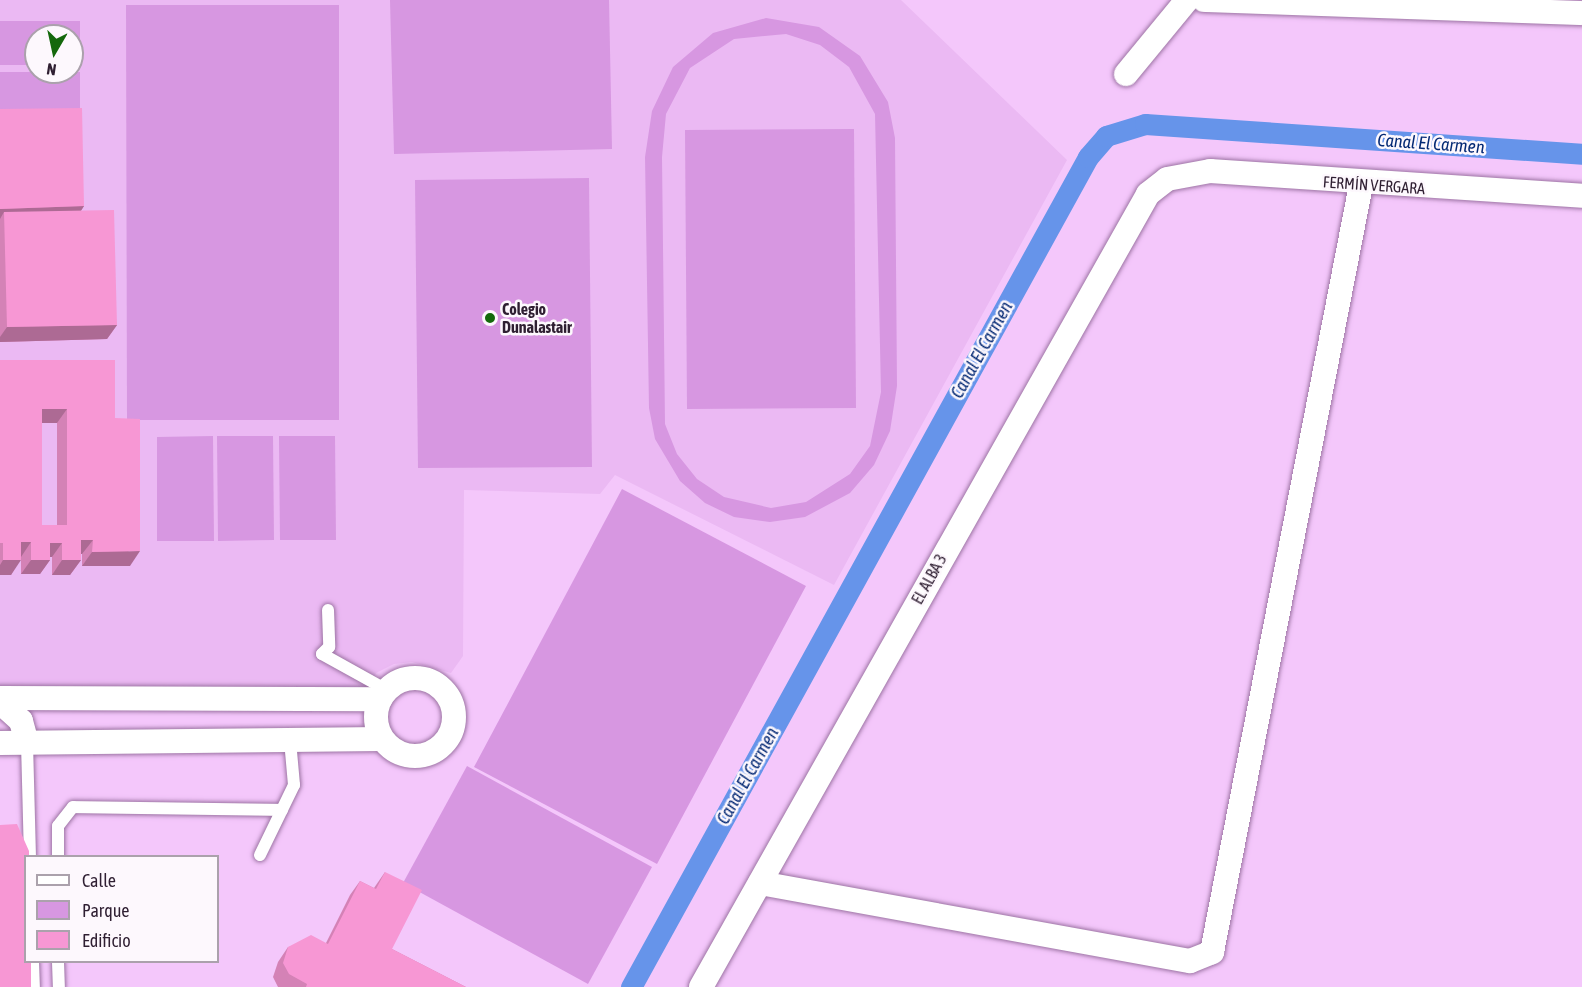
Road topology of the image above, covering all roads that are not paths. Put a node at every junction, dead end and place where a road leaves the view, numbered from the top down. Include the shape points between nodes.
1 (1187, 0) edge
2 (1204, 0) edge
3 (1429, 5) edge
4 (1582, 13) edge
5 (1126, 74) dead end
6 (1167, 179) joint
7 (1361, 186) junction
8 (1582, 196) edge
9 (328, 610) dead end
10 (383, 694) junction
11 (0, 700) edge
12 (382, 739) junction
13 (290, 740) junction
14 (0, 743) edge
15 (27, 743) junction
16 (282, 810) junction
17 (30, 855) edge
18 (58, 855) edge
19 (260, 855) dead end
20 (760, 883) junction
21 (33, 963) edge
22 (58, 963) edge
23 (34, 987) edge
24 (58, 987) edge
25 (701, 987) edge

1 - 5 street
2 - 3 street
3 - 4 street
6 - 7 street, FERMÍN VERGARA via 1210,171
6 - 20 street, EL ALBA 3 via 1130,220
7 - 8 street, FERMÍN VERGARA
7 - 20 street via 1212,952 1190,961
9 - 10 lane via 329,647 322,654
10 - 11 street
10 - 12 street via 376,726
10 - 12 street via 412,678 425,680 447,695 454,716 444,744 427,755 405,755
11 - 15 street via 21,721
12 - 13 street
13 - 15 street
13 - 16 lane via 294,785
14 - 15 street
15 - 17 lane
16 - 18 lane via 73,807 58,826
16 - 19 lane
20 - 25 street, EL ALBA 3
21 - 23 lane
22 - 24 lane

